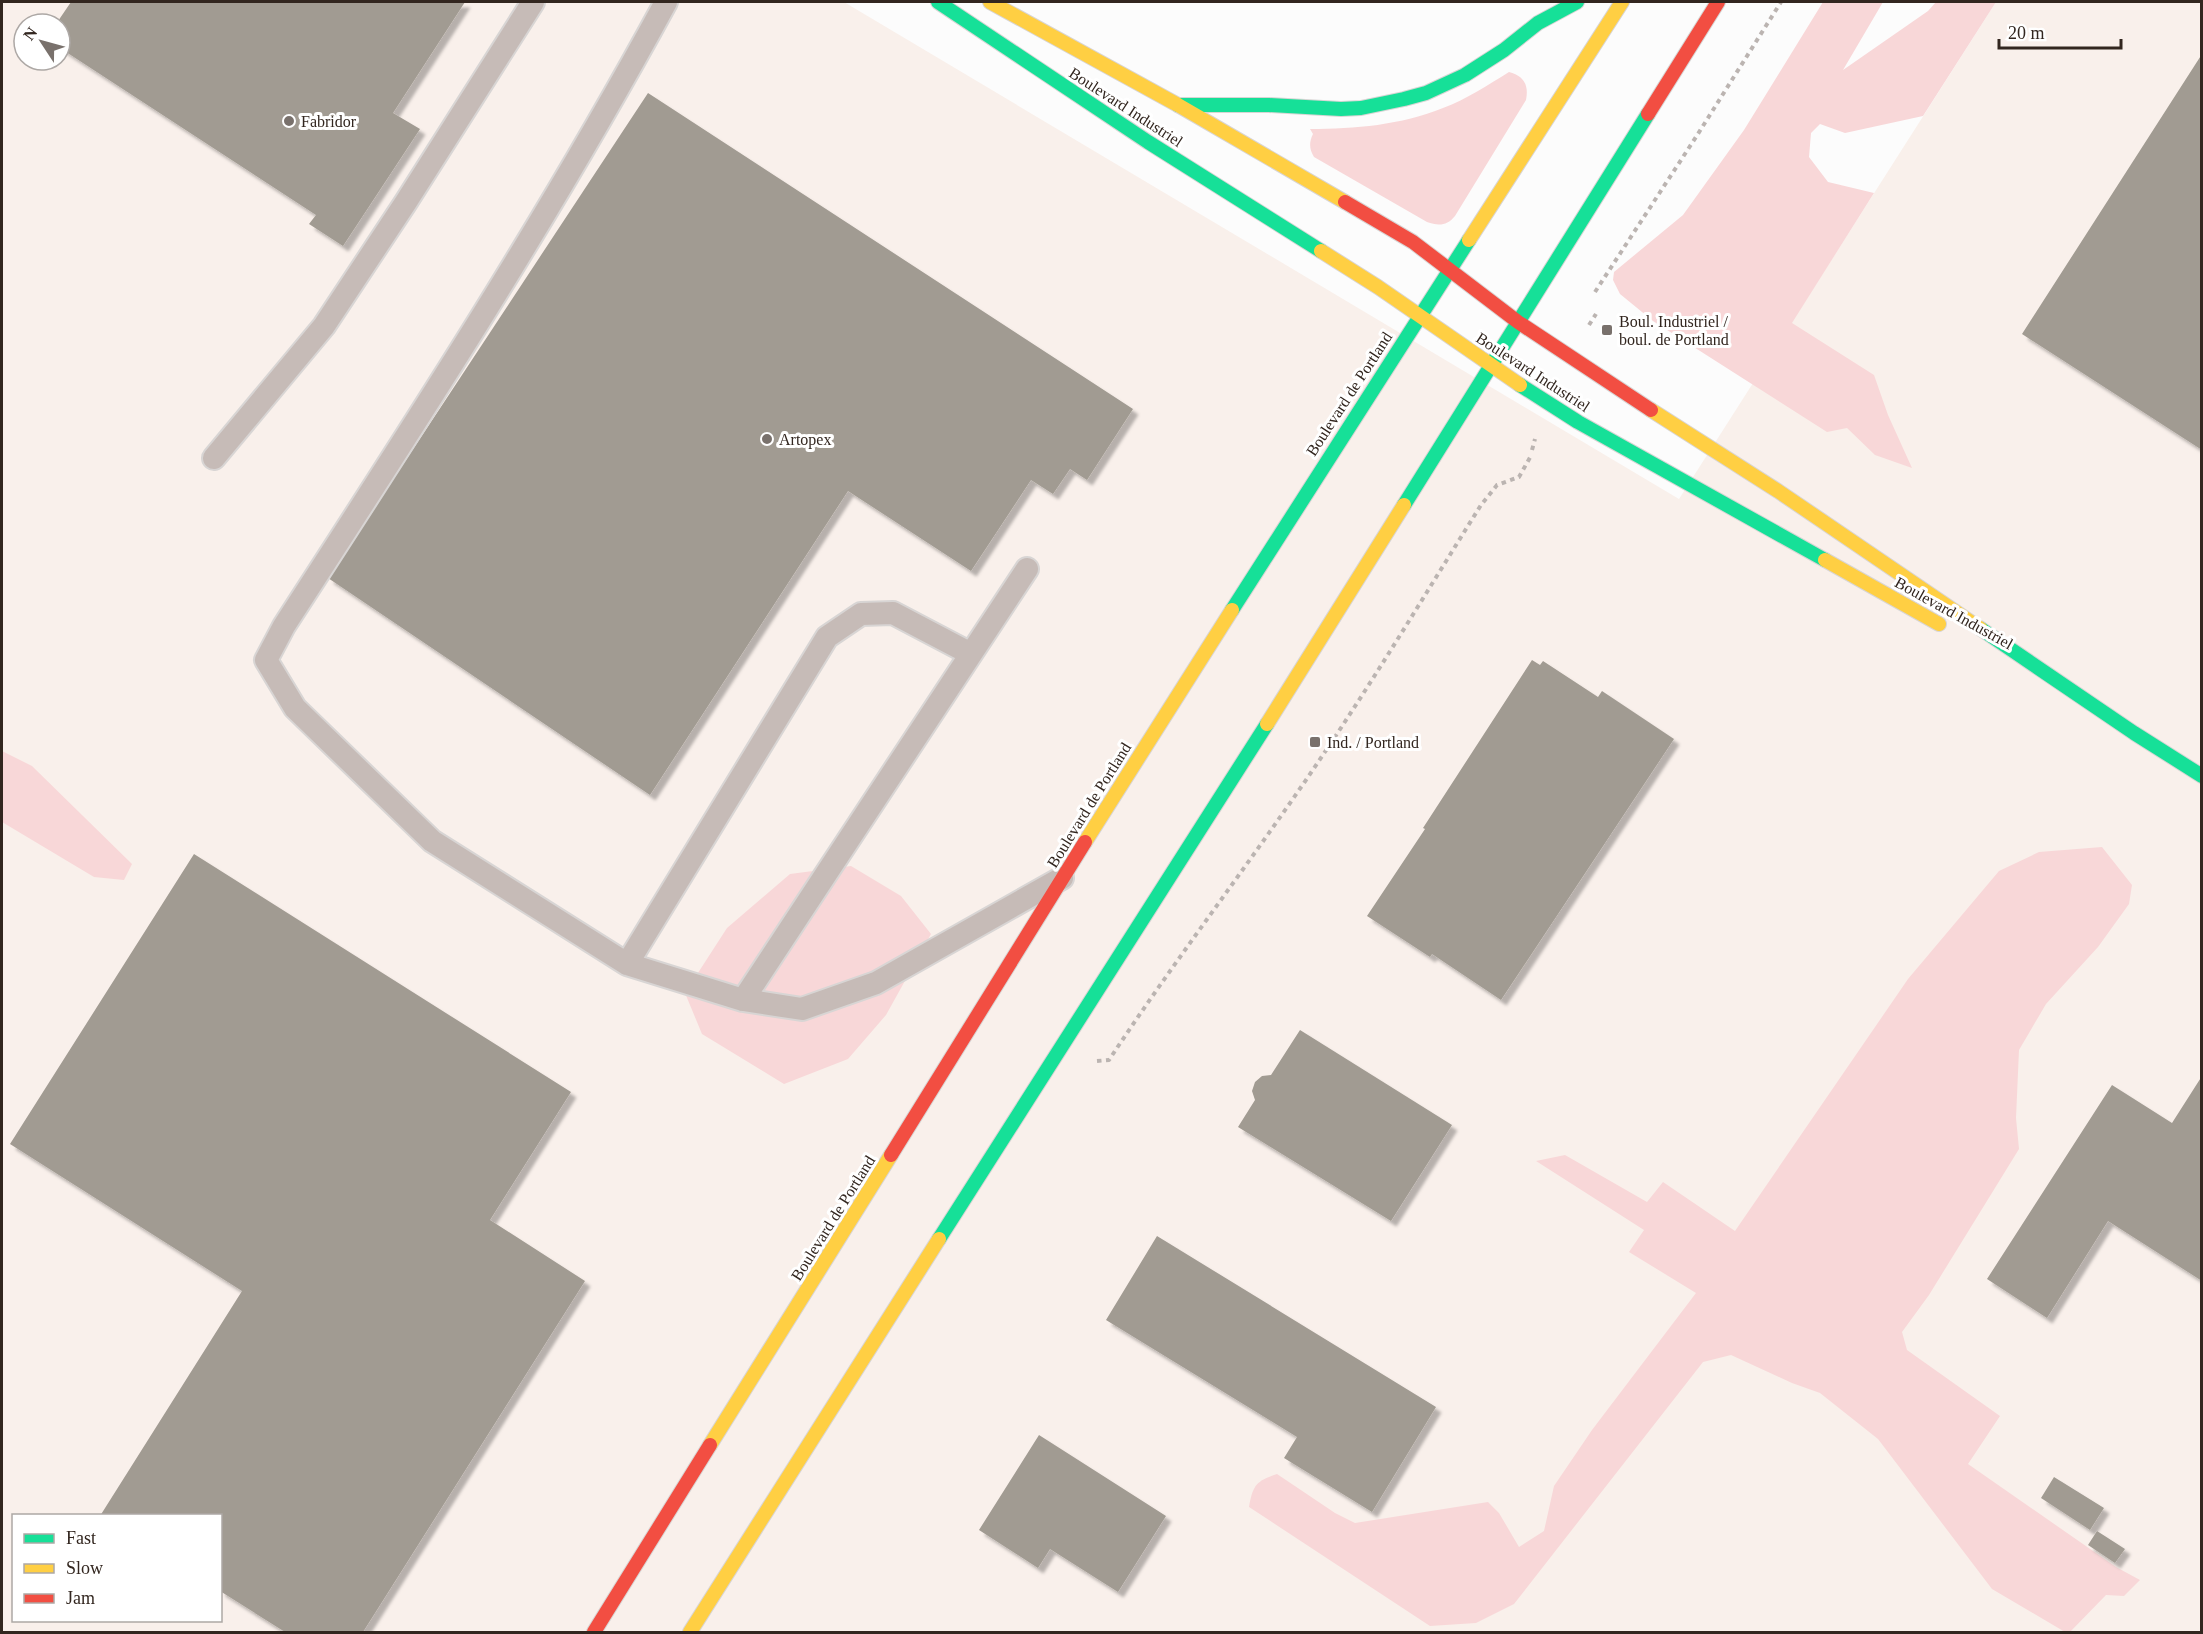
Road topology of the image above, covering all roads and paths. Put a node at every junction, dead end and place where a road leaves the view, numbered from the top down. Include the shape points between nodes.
1 (533, 2) edge
2 (666, 2) edge
3 (938, 2) edge
4 (990, 2) edge
5 (1577, 2) edge
6 (1622, 2) edge
7 (1718, 2) edge
8 (1780, 2) edge
9 (1178, 105) junction
10 (1450, 271) junction
11 (1595, 292) dead end
12 (1419, 316) junction
13 (1518, 322) junction
14 (1491, 366) junction
15 (1532, 454) dead end
16 (214, 458) dead end
17 (1027, 569) dead end
18 (1949, 630) dead end
19 (1990, 652) dead end
20 (971, 654) junction
21 (2134, 732) junction
22 (2202, 776) edge
23 (1065, 876) junction
24 (627, 964) junction
25 (743, 1000) junction
26 (1109, 1060) dead end
27 (594, 1632) edge
28 (690, 1632) edge

1 - 16 lane via 324,326
2 - 24 lane via 429,403 284,626 266,660 295,708 432,841
3 - 12 main road, Boulevard Industriel
4 - 9 main road, Boulevard Industriel
5 - 9 main road via 1538,22 1466,75 1404,99 1341,109
6 - 10 main road, Boulevard de Portland
7 - 13 main road
8 - 11 path
9 - 10 main road, Boulevard Industriel via 1413,242
10 - 12 main road, Boulevard de Portland
10 - 13 main road, Boulevard Industriel
12 - 14 main road, Boulevard Industriel
12 - 23 main road, Boulevard de Portland
13 - 14 main road
13 - 21 main road, Boulevard Industriel via 1778,491
14 - 18 main road, Boulevard Industriel via 1578,422
14 - 28 main road
15 - 26 path via 1520,477 1497,485 1481,505 1310,774
17 - 20 lane
19 - 21 main road, Boulevard Industriel
20 - 24 lane via 893,613 861,614 827,637
20 - 25 lane
21 - 22 main road, Boulevard Industriel
23 - 25 lane via 876,983 802,1009
23 - 27 main road, Boulevard de Portland
24 - 25 lane

